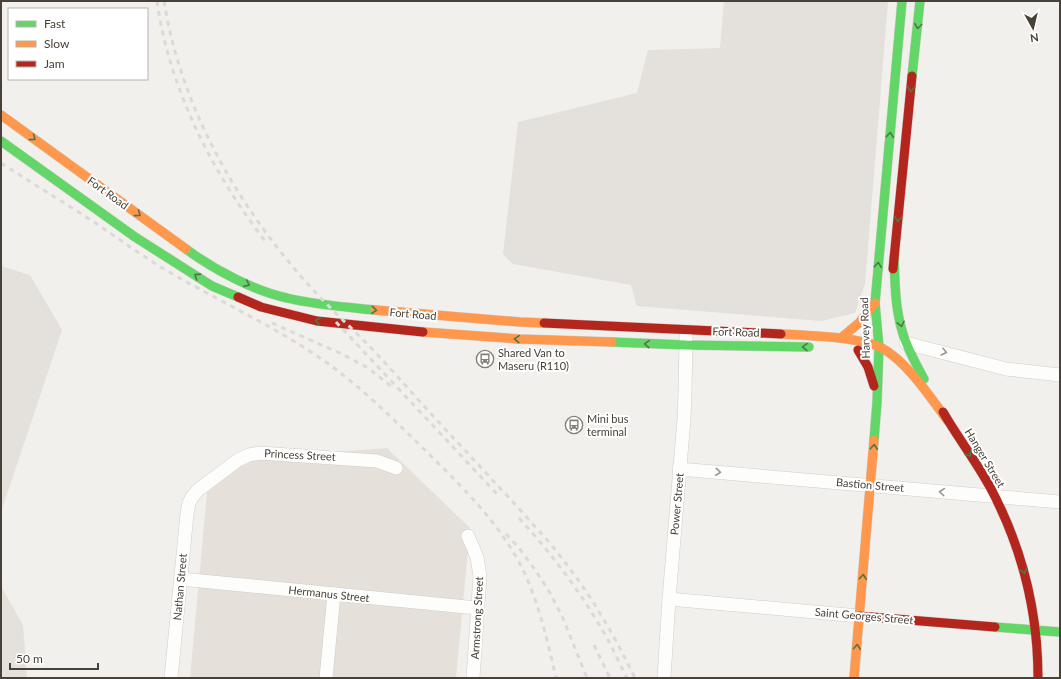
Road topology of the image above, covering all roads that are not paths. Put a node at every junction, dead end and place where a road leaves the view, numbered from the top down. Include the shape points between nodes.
1 (902, 1) edge
2 (920, 1) edge
3 (1, 115) edge
4 (1, 140) edge
5 (894, 257) junction
6 (875, 304) junction
7 (686, 331) junction
8 (841, 338) junction
9 (906, 343) junction
10 (686, 345) junction
11 (879, 347) junction
12 (820, 348) dead end
13 (1060, 374) edge
14 (877, 402) junction
15 (948, 421) junction
16 (396, 468) dead end
17 (679, 469) junction
18 (871, 486) junction
19 (994, 496) junction
20 (192, 497) joint
21 (1060, 502) edge
22 (468, 536) dead end
23 (181, 579) junction
24 (334, 594) junction
25 (669, 599) junction
26 (477, 608) junction
27 (859, 616) junction
28 (1036, 630) junction
29 (1060, 632) edge
30 (171, 678) edge
31 (326, 678) edge
32 (473, 678) edge
33 (664, 678) edge
34 (854, 678) edge
35 (1038, 678) edge

6 -> 1 main road, Harvey Road
2 -> 5 main road
3 -> 7 main road, Fort Road via 191,253 250,286 286,298 359,309 520,322
10 -> 4 main road, Fort Road via 519,339 390,329 317,321 261,307 212,286 134,237
5 -> 9 main road, Hanger Street via 896,296
5 - 11 main road via 890,307
6 - 8 main road via 859,323
6 - 11 main road, Harvey Road
7 - 8 main road, Fort Road
7 - 10 street, Power Street
8 - 11 main road, Fort Road
9 -> 13 street via 1006,368
9 - 15 main road, Hanger Street
12 -> 10 main road, Fort Road
10 - 17 street, Power Street via 685,400
11 - 14 main road, Harvey Road
11 - 14 main road via 854,350 869,368
11 - 15 main road, Fort Road via 904,366
18 -> 14 main road, Harvey Road
15 -> 19 main road, Hanger Street
16 - 20 street, Princess Street via 377,460 260,452 238,460
17 -> 18 street, Bastion Street
17 - 25 street, Power Street
19 -> 18 street, Bastion Street
27 -> 18 main road, Harvey Road
19 - 21 street, Bastion Street
19 -> 28 main road, Hanger Street via 1020,556
20 - 23 street, Nathan Street via 187,514
22 - 26 street, Armstrong Street via 477,557 480,576
23 - 24 street, Hermanus Street
23 - 30 street, Nathan Street
24 - 26 street, Hermanus Street
24 - 31 street
25 - 27 street, Saint Georges Street
25 - 33 street, Power Street
26 - 32 street, Armstrong Street
27 - 28 main road, Saint Georges Street
34 -> 27 main road, Harvey Road
28 - 29 main road, Saint Georges Street
28 - 35 main road, Hanger Street

